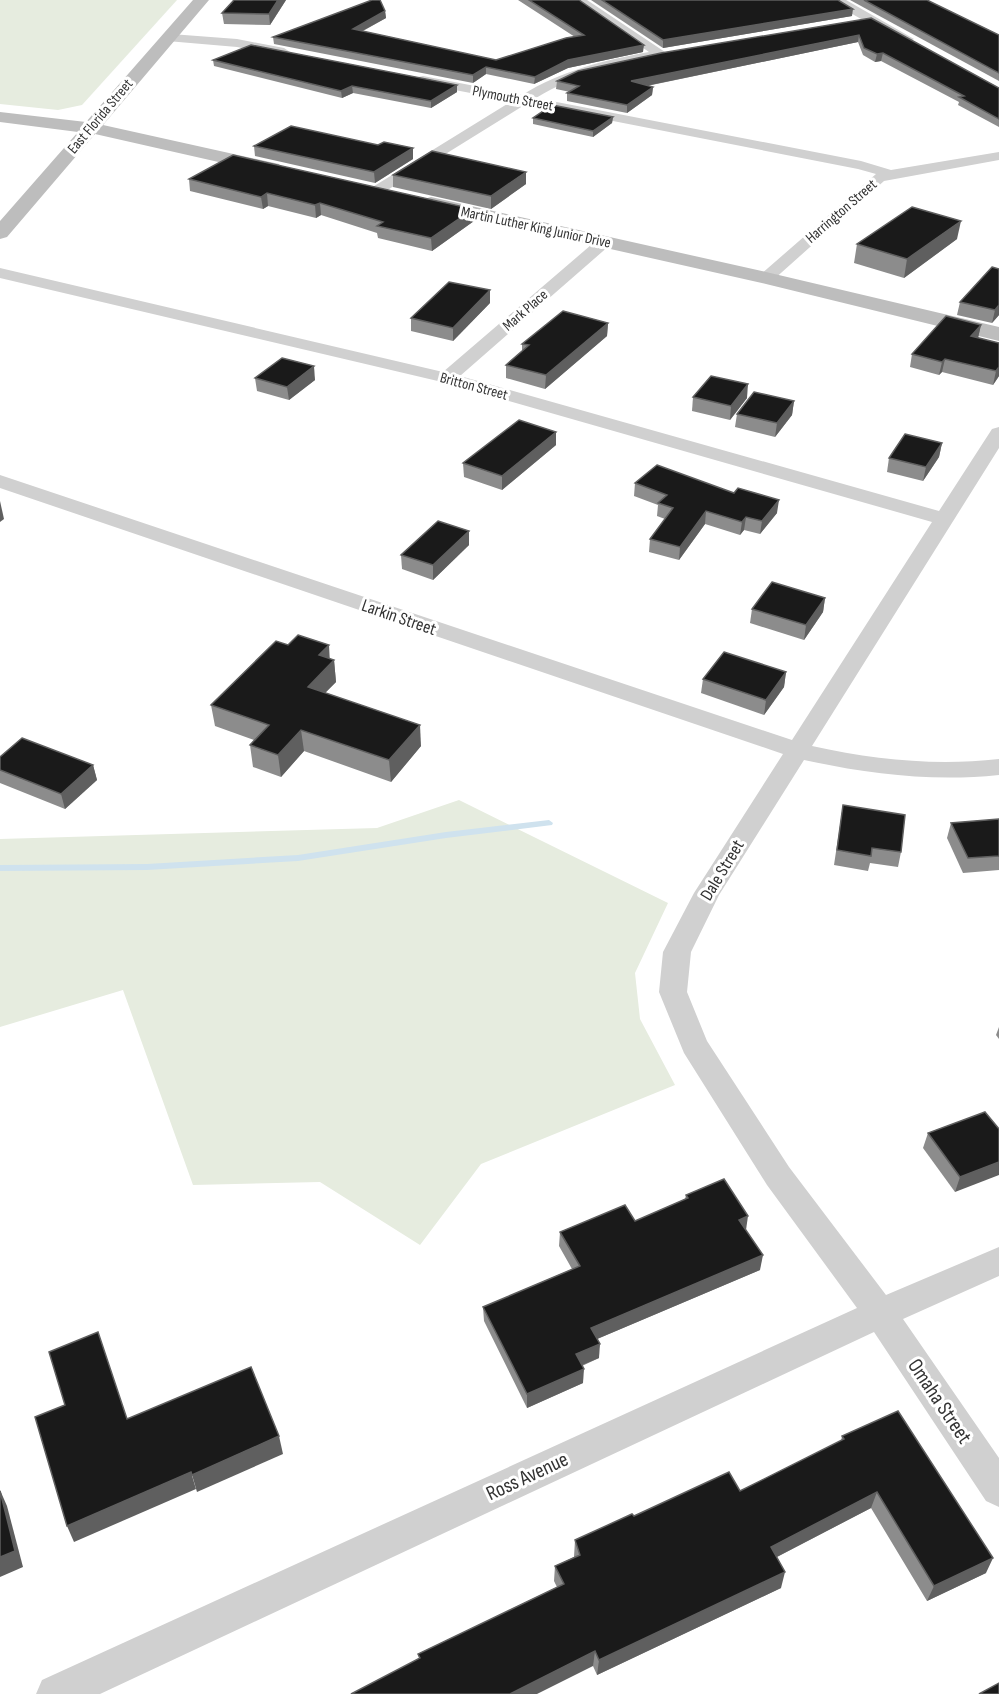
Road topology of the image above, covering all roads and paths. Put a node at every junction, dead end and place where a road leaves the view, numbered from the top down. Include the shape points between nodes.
1 (201, 0) edge
2 (579, 0) edge
3 (835, 0) edge
4 (870, 19) junction
5 (847, 23) edge
6 (171, 38) junction
7 (920, 46) edge
8 (294, 54) edge
9 (407, 77) edge
10 (521, 99) junction
11 (0, 117) edge
12 (92, 128) junction
13 (999, 156) edge
14 (296, 174) edge
15 (890, 174) junction
16 (353, 186) edge
17 (376, 191) junction
18 (0, 232) edge
19 (604, 242) junction
20 (0, 273) edge
21 (766, 278) junction
22 (999, 334) edge
23 (447, 378) junction
24 (999, 433) edge
25 (0, 481) edge
26 (944, 519) junction
27 (798, 751) junction
28 (999, 767) edge
29 (999, 1261) edge
30 (880, 1313) junction
31 (999, 1489) edge
32 (56, 1694) edge

1 - 6 main road, East Florida Street
2 - 10 street via 666,53 573,73
3 - 4 street
4 - 5 street
4 - 7 street
6 - 8 street via 237,43
6 - 12 main road, East Florida Street via 141,67
9 - 10 street, Plymouth Street
10 - 15 street, Plymouth Street via 861,165
10 - 17 street
11 - 12 main road
12 - 14 main road
12 - 18 main road, East Florida Street
13 - 15 street, Harrington Street
15 - 21 street, Harrington Street via 872,182
16 - 17 main road, Martin Luther King Junior Drive
17 - 19 main road, Martin Luther King Junior Drive
19 - 21 main road, Martin Luther King Junior Drive
19 - 23 street, Mark Place
20 - 23 street, Britton Street
21 - 22 main road, Martin Luther King Junior Drive
23 - 26 street, Britton Street
24 - 26 street, Dale Street
25 - 27 street, Larkin Street
26 - 27 street, Dale Street
27 - 28 street, Larkin Street via 911,771
27 - 30 street, Dale Street via 707,893 677,952 673,992 694,1045 765,1156
29 - 30 street, Ross Avenue
30 - 31 street, Omaha Street
30 - 32 street, Ross Avenue

